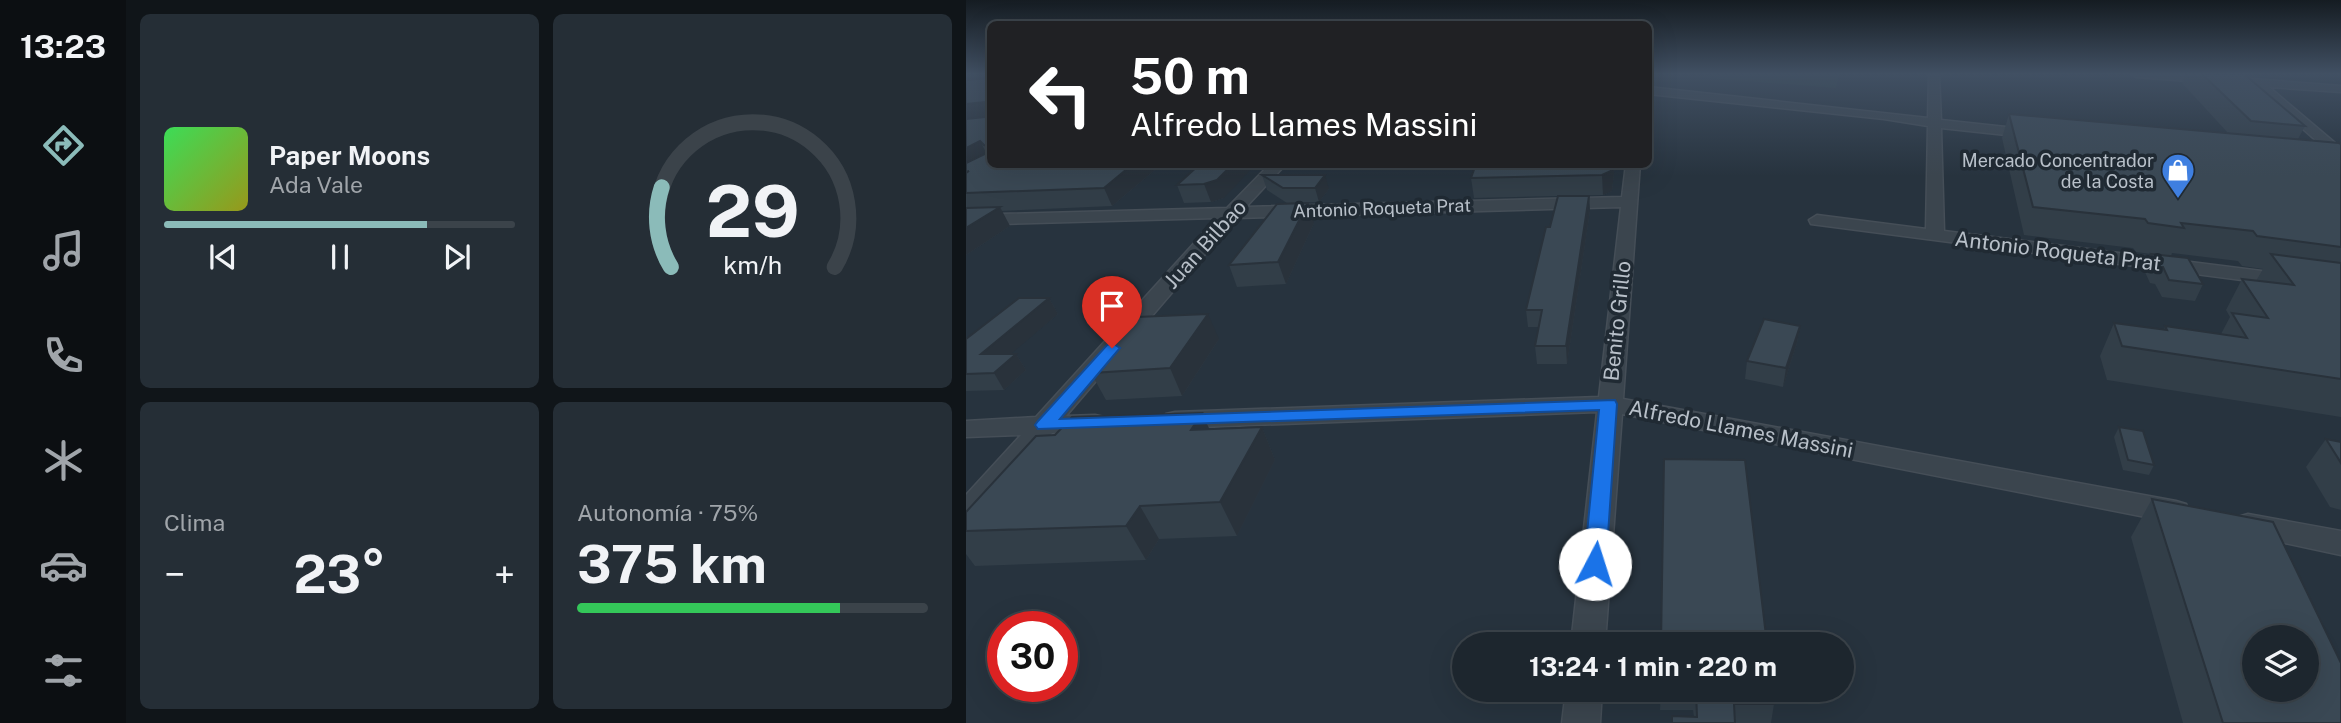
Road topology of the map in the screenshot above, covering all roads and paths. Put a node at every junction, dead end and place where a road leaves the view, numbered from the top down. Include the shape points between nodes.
1 (1807, 108) edge
2 (1933, 108) edge
3 (2282, 108) edge
4 (1933, 123) junction
5 (2054, 136) edge
6 (2336, 159) edge
7 (1275, 168) edge
8 (1633, 168) edge
9 (1630, 202) junction
10 (1231, 212) junction
11 (966, 220) edge
12 (1817, 220) dead end
13 (1935, 235) junction
14 (2341, 288) edge
15 (1609, 404) junction
16 (1155, 421) edge
17 (1114, 423) edge
18 (1044, 425) junction
19 (966, 429) edge
20 (966, 514) edge
21 (2341, 543) edge
22 (1589, 632) edge
23 (1583, 702) edge
24 (1581, 723) edge

1 - 4 street
2 - 4 street
3 - 6 street
4 - 5 street
4 - 13 street
7 - 10 street, Juan Bilbao
8 - 9 street, Benito Grillo
9 - 10 street, Antonio Roqueta Prat
9 - 15 street, Benito Grillo
10 - 11 street, Antonio Roqueta Prat
10 - 18 street, Juan Bilbao
12 - 13 street, Antonio Roqueta Prat
13 - 14 street, Antonio Roqueta Prat
15 - 16 street, Alfredo Llames Massini
15 - 21 street, Alfredo Llames Massini
15 - 22 street, Benito Grillo
17 - 18 street
18 - 19 street
18 - 20 street, Juan Bilbao
23 - 24 street

